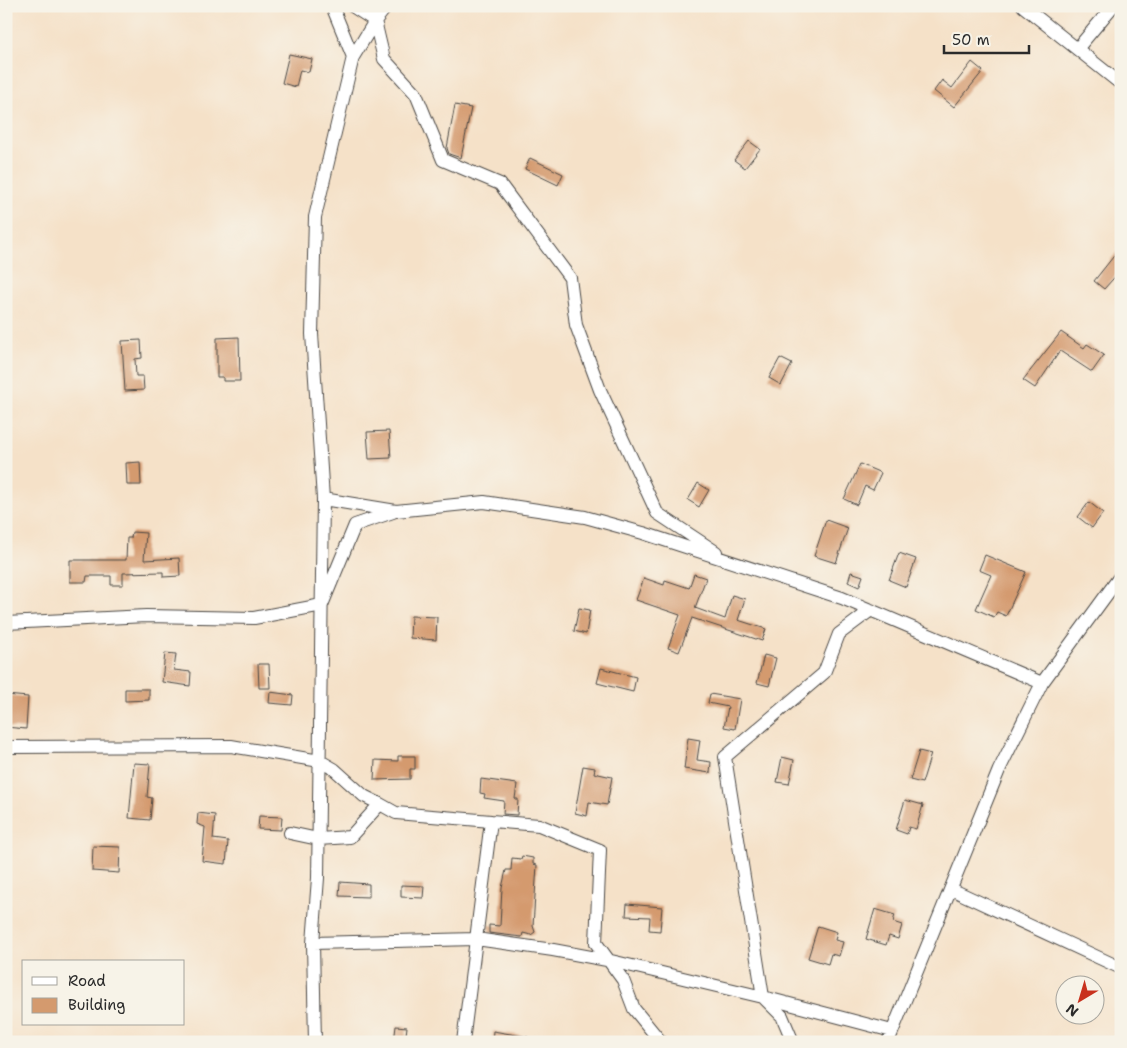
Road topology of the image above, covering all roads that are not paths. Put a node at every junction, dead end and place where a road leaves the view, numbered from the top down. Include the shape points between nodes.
1 (332, 6) edge
2 (352, 6) edge
3 (387, 6) edge
4 (1023, 6) edge
5 (1113, 6) edge
6 (375, 21) junction
7 (1077, 49) junction
8 (353, 57) junction
9 (1121, 84) edge
10 (323, 499) junction
11 (396, 511) junction
12 (731, 562) junction
13 (1121, 575) edge
14 (322, 605) junction
15 (871, 610) junction
16 (6, 623) edge
17 (1042, 683) junction
18 (6, 747) edge
19 (320, 761) junction
20 (380, 804) junction
21 (491, 821) junction
22 (290, 833) dead end
23 (318, 839) junction
24 (951, 889) junction
25 (476, 939) junction
26 (313, 943) junction
27 (607, 960) junction
28 (1121, 968) edge
29 (763, 997) junction
30 (890, 1036) edge
31 (316, 1042) edge
32 (463, 1042) edge
33 (661, 1042) edge
34 (793, 1042) edge

1 - 8 street
2 - 6 street
3 - 6 street
4 - 7 street
5 - 7 street
6 - 8 street
6 - 12 street via 384,59 416,94 443,160 500,184 570,278 576,325 600,390 657,513
7 - 9 street
8 - 10 street via 315,216 312,334
10 - 11 street
10 - 14 street
11 - 12 street via 484,502 584,517
11 - 14 street via 355,526
12 - 15 street
13 - 17 street
14 - 16 street via 254,618 146,616
14 - 19 street
15 - 17 street
15 - 29 street via 839,634 824,673 725,757
17 - 24 street via 999,770
18 - 19 street via 231,746
19 - 20 street via 334,768 364,796
19 - 23 street
20 - 21 street via 396,813
20 - 23 street via 350,836
21 - 25 street
21 - 27 street via 539,825 600,850 596,943
22 - 23 street
23 - 26 street
24 - 28 street
24 - 30 street
25 - 26 street
25 - 27 street
25 - 32 street
26 - 31 street
27 - 29 street
27 - 33 street via 623,980 634,1009
29 - 30 street
29 - 34 street via 782,1016

